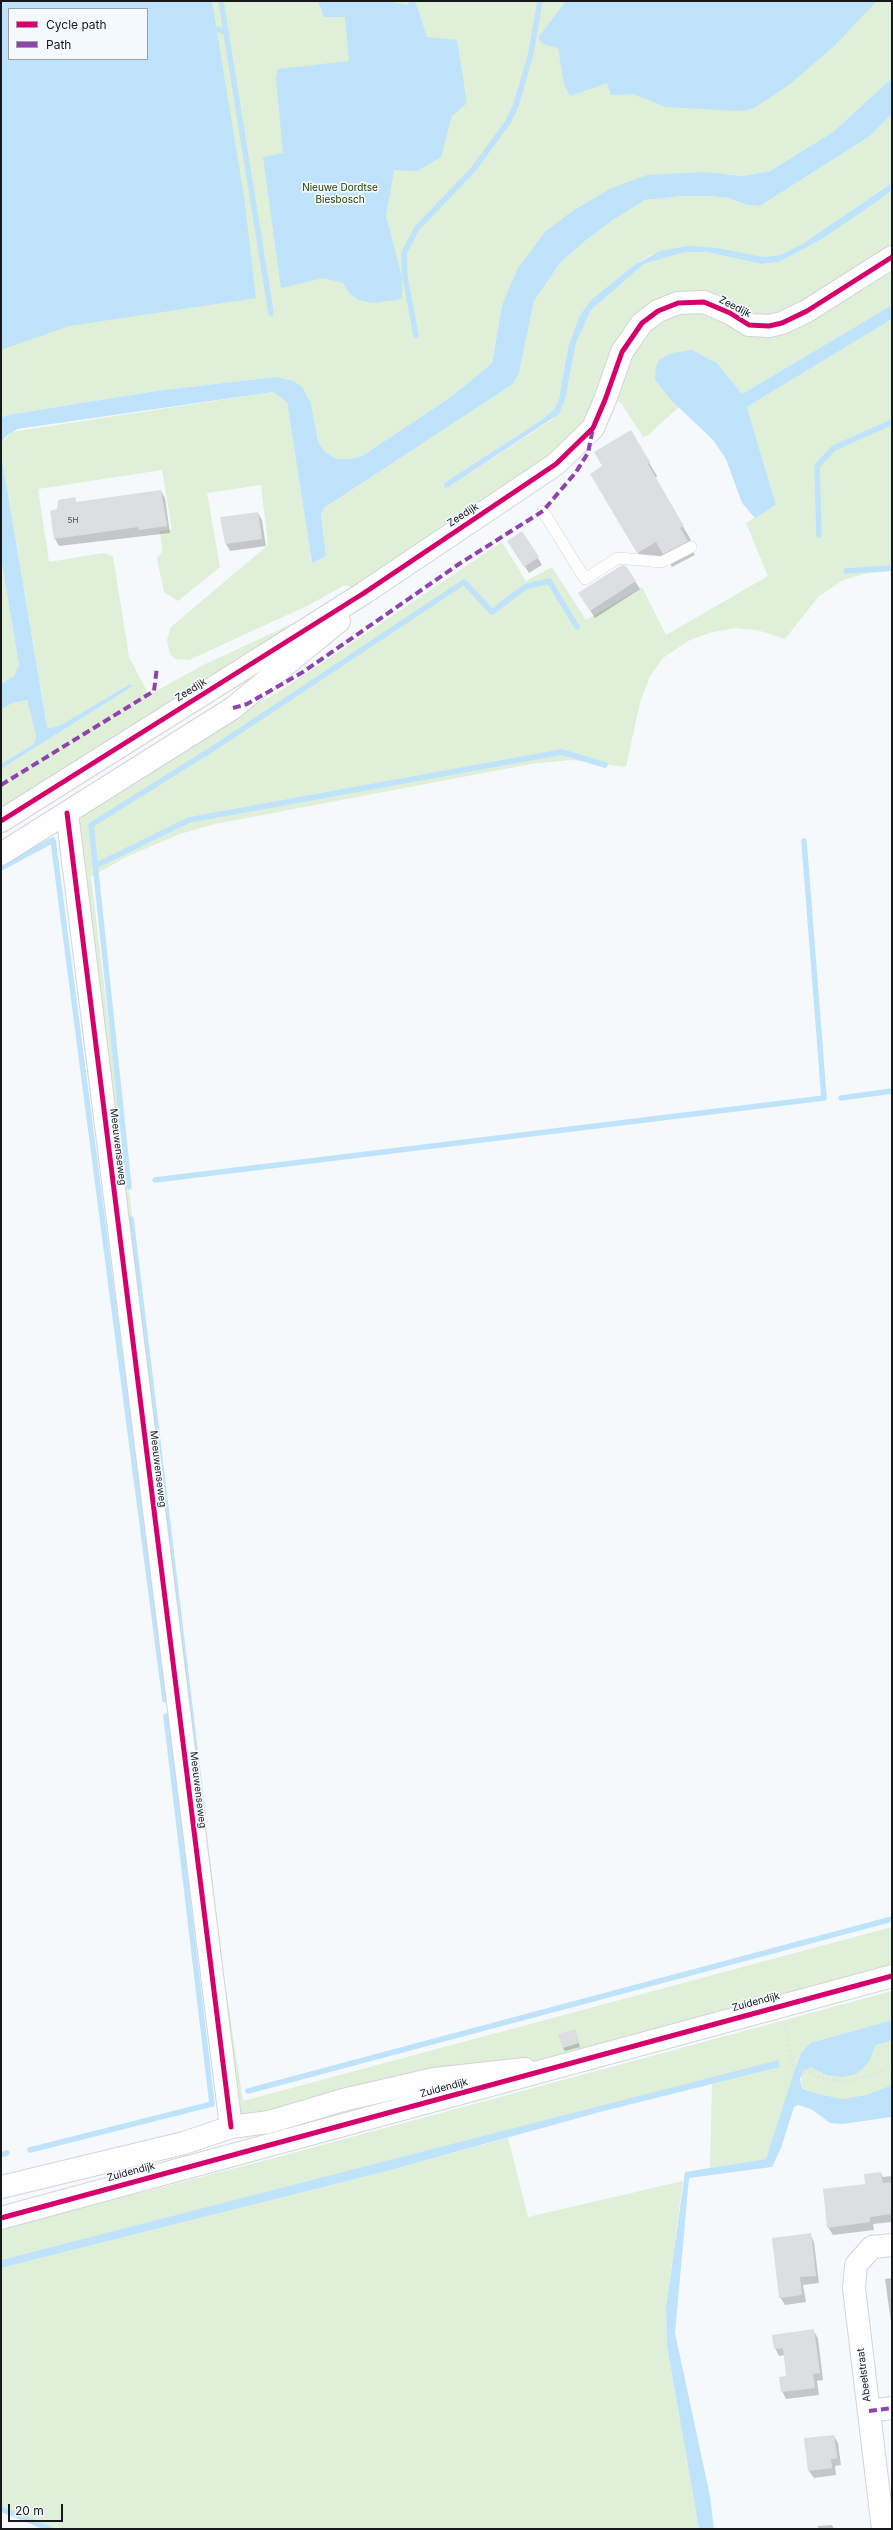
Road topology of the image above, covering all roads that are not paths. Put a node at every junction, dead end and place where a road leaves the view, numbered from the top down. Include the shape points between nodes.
1 (892, 257) edge
2 (543, 511) dead end
3 (691, 547) dead end
4 (364, 593) junction
5 (67, 813) junction
6 (1, 821) edge
7 (1, 854) edge
8 (892, 1976) edge
9 (564, 2065) junction
10 (231, 2127) junction
11 (1, 2187) edge
12 (1, 2218) edge
13 (892, 2245) edge
14 (892, 2408) edge
15 (869, 2411) junction
16 (886, 2525) edge

1 - 4 street, Zeedijk via 807,311 782,323 769,326 749,325 730,313 704,302 678,303 658,311 639,327 622,352 599,418 573,450 536,478
2 - 3 lane via 585,579 618,558 662,562
4 - 5 street, Zeedijk via 360,602 334,625 233,708
4 - 6 street, Zeedijk
5 - 7 street, Zeedijk
5 - 10 street, Meeuwenseweg
8 - 9 street, Zuidendijk
9 - 10 street via 434,2079 343,2100 269,2122
9 - 12 street, Zuidendijk
10 - 11 street via 184,2143
13 - 15 street, Abeelstraat via 872,2247 856,2265 854,2288
14 - 15 street
15 - 16 street, Abeelstraat

